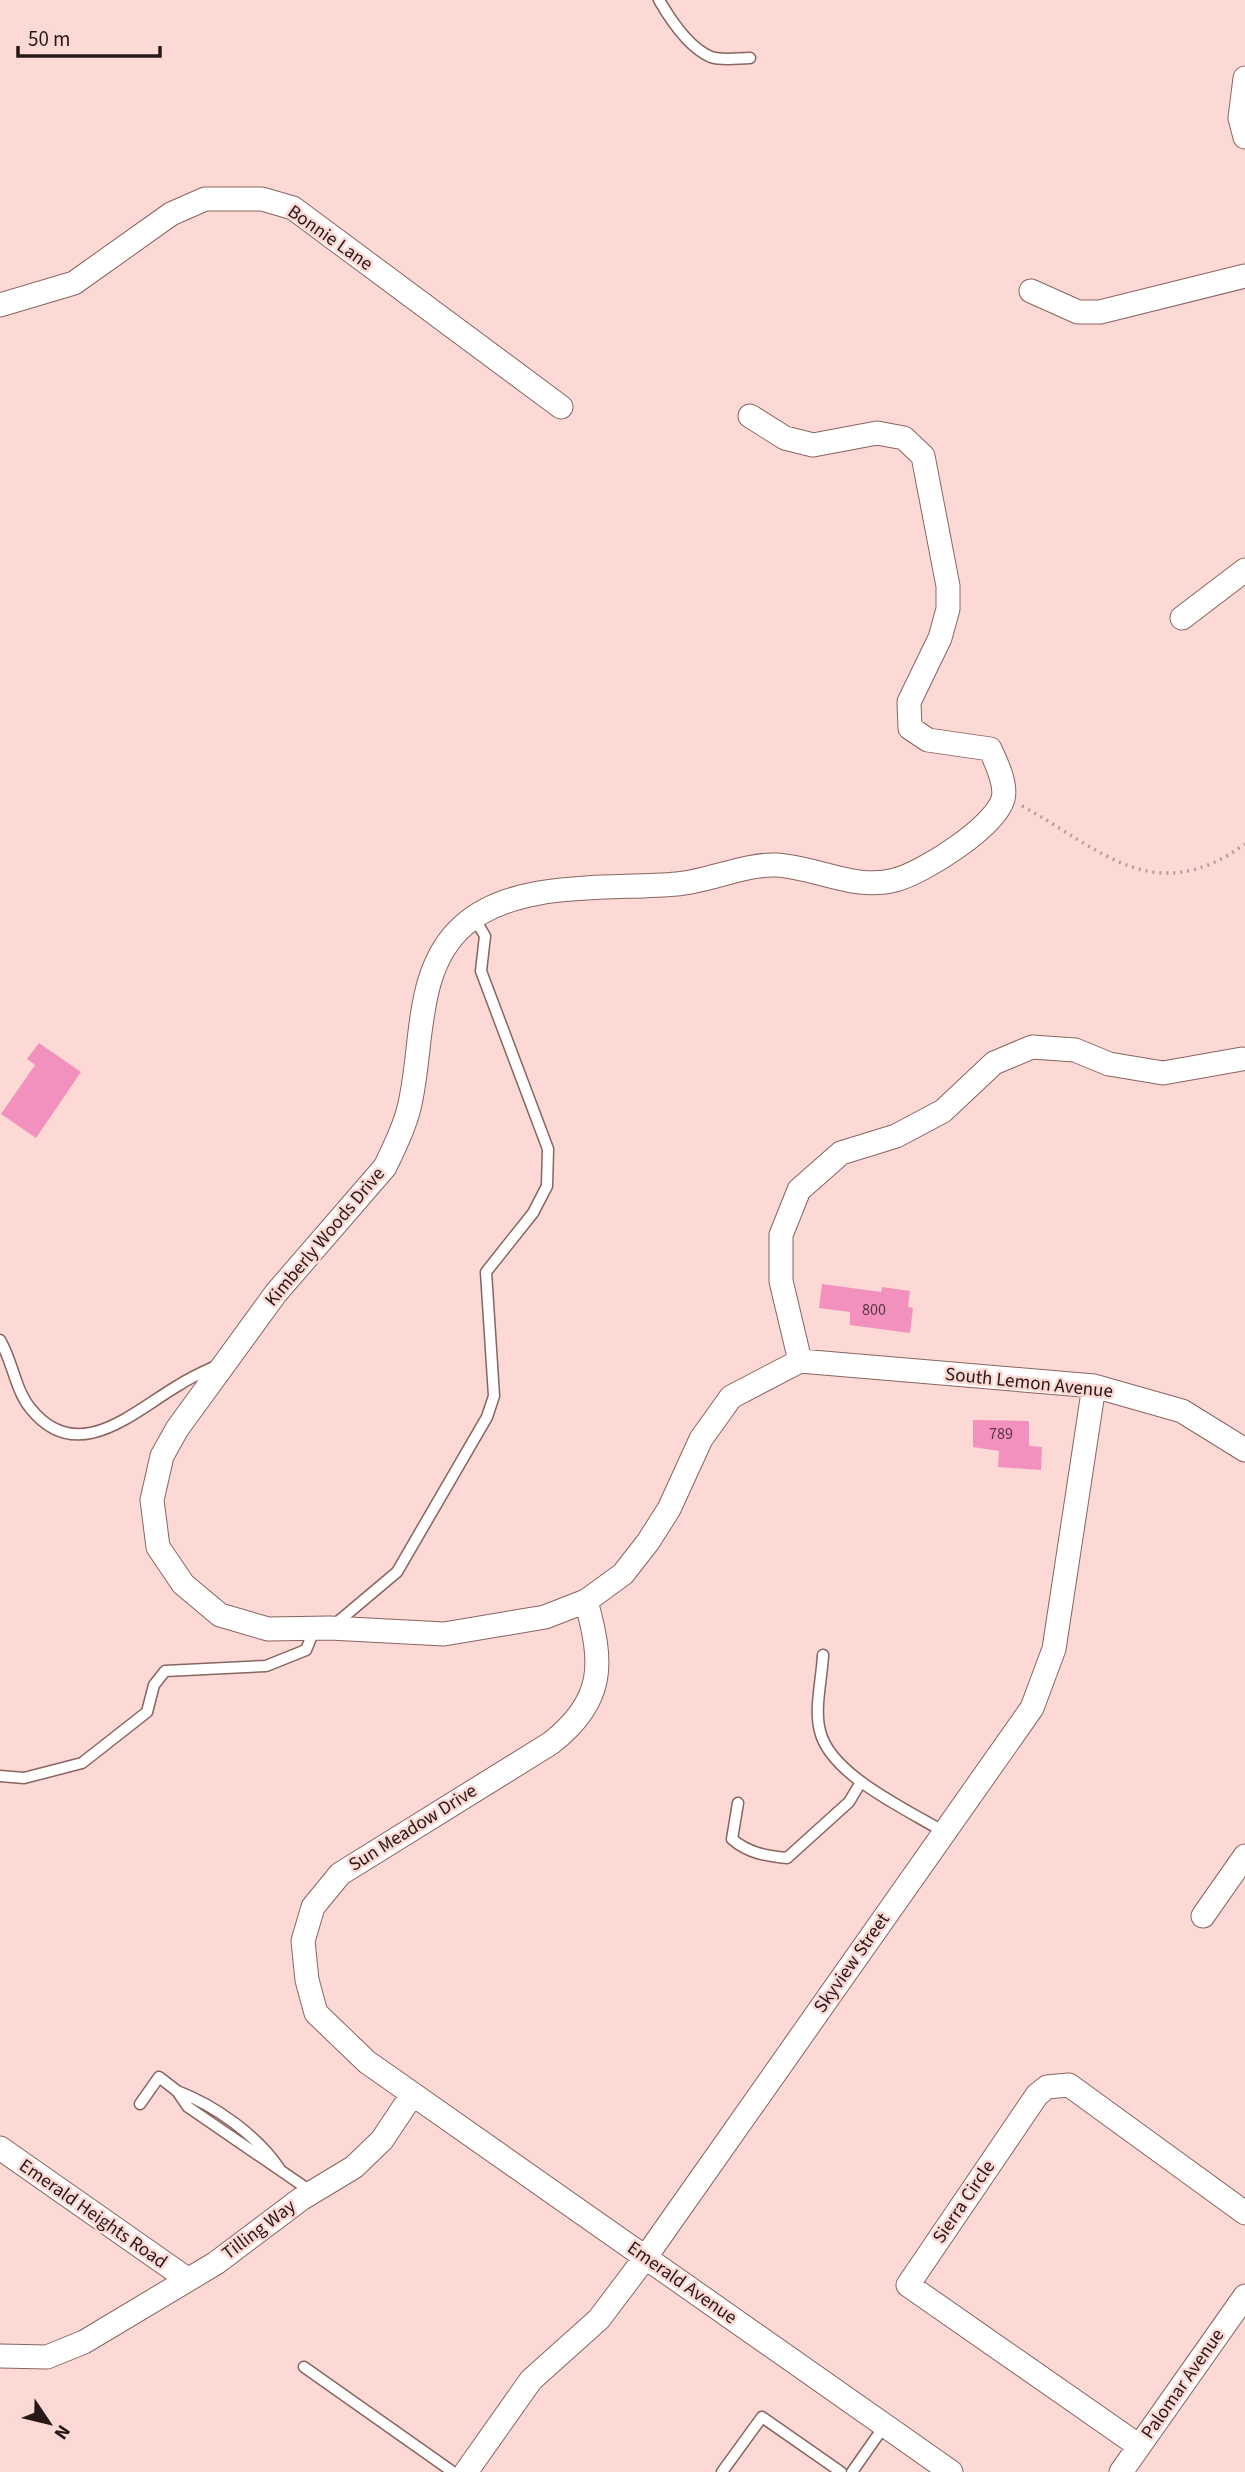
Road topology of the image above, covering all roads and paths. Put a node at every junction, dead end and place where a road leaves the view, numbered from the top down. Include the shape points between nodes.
1 (659, 0) edge
2 (750, 58) dead end
3 (1245, 78) edge
4 (1245, 137) edge
5 (1245, 276) edge
6 (1031, 291) dead end
7 (0, 305) edge
8 (561, 407) dead end
9 (750, 416) dead end
10 (1245, 570) edge
11 (1182, 618) dead end
12 (1004, 797) junction
13 (1245, 844) edge
14 (474, 916) junction
15 (1243, 1059) edge
16 (0, 1340) edge
17 (226, 1360) junction
18 (800, 1361) junction
19 (1094, 1386) junction
20 (1245, 1450) edge
21 (586, 1601) junction
22 (323, 1628) junction
23 (823, 1655) dead end
24 (0, 1776) edge
25 (861, 1782) junction
26 (738, 1802) dead end
27 (944, 1832) junction
28 (1245, 1856) edge
29 (1202, 1916) dead end
30 (412, 2095) junction
31 (140, 2104) dead end
32 (0, 2148) edge
33 (312, 2192) junction
34 (1245, 2213) edge
35 (645, 2258) junction
36 (187, 2279) junction
37 (1245, 2296) edge
38 (0, 2357) edge
39 (304, 2367) dead end
40 (885, 2425) junction
41 (1139, 2446) junction
42 (453, 2472) edge
43 (466, 2472) edge
44 (722, 2472) edge
45 (841, 2472) edge
46 (852, 2472) edge
47 (951, 2472) edge
48 (1121, 2472) edge

1 - 2 lane via 706,54
3 - 4 street via 1240,118
5 - 6 street via 1100,312 1078,312
7 - 8 street, Bonnie Lane via 74,283 171,214 205,200 262,199 293,208
9 - 12 street via 785,438 813,445 877,433 904,438 923,456 948,586 948,609 940,638 909,702 910,728 928,740 990,749
10 - 11 street
12 - 13 path via 1100,855 1145,871 1167,875 1200,867
12 - 14 street, Kimberly Woods Drive via 996,814 974,834 933,862 895,880 853,882 802,867 771,865 679,884 595,887 504,900
14 - 17 street, Kimberly Woods Drive via 449,941 433,971 409,1109 384,1167 276,1293
14 - 22 lane via 485,936 481,971 548,1149 547,1186 533,1213 486,1272 494,1396 487,1418 397,1572
15 - 18 street via 1163,1073 1109,1064 1075,1050 1032,1047 994,1063 943,1111 896,1136 841,1153 799,1190 781,1235 781,1281
16 - 17 lane via 32,1410 49,1424 76,1434 118,1425
17 - 22 street, Kimberly Woods Drive via 162,1456 152,1500 158,1547 183,1584 220,1615 268,1629
18 - 19 street, South Lemon Avenue
18 - 21 street, Kimberly Woods Drive via 731,1397 701,1439 669,1509 648,1542 623,1574
19 - 20 street, South Lemon Avenue via 1182,1412
19 - 27 street, Skyview Street via 1054,1649 1032,1708
21 - 22 street, Kimberly Woods Drive via 545,1617 443,1634
21 - 30 street, Sun Meadow Drive via 599,1647 598,1663 591,1693 575,1721 551,1743 340,1874 313,1907 303,1941 316,2012 367,2062
22 - 24 lane via 306,1650 266,1666 165,1671 154,1685 147,1712 82,1763 24,1778
23 - 25 lane via 819,1729 825,1746
25 - 26 lane via 849,1802 787,1858 765,1856 732,1839
25 - 27 lane
27 - 35 street, Skyview Street
28 - 29 street
30 - 33 street, Tilling Way via 382,2140 354,2167
30 - 35 street, Emerald Avenue
31 - 33 lane via 159,2077 265,2147 279,2168
32 - 36 street, Emerald Heights Road
33 - 36 street, Tilling Way
34 - 41 street, Sierra Circle via 1069,2085 1048,2087 1037,2095 908,2285
35 - 40 street, Emerald Avenue
35 - 43 street, Skyview Street via 599,2319 531,2379
36 - 38 street, Tilling Way via 84,2342 47,2357
37 - 41 street, Palomar Avenue
39 - 42 lane
40 - 46 lane
40 - 47 street, Emerald Avenue
41 - 48 street, Palomar Avenue
44 - 45 lane via 762,2417

